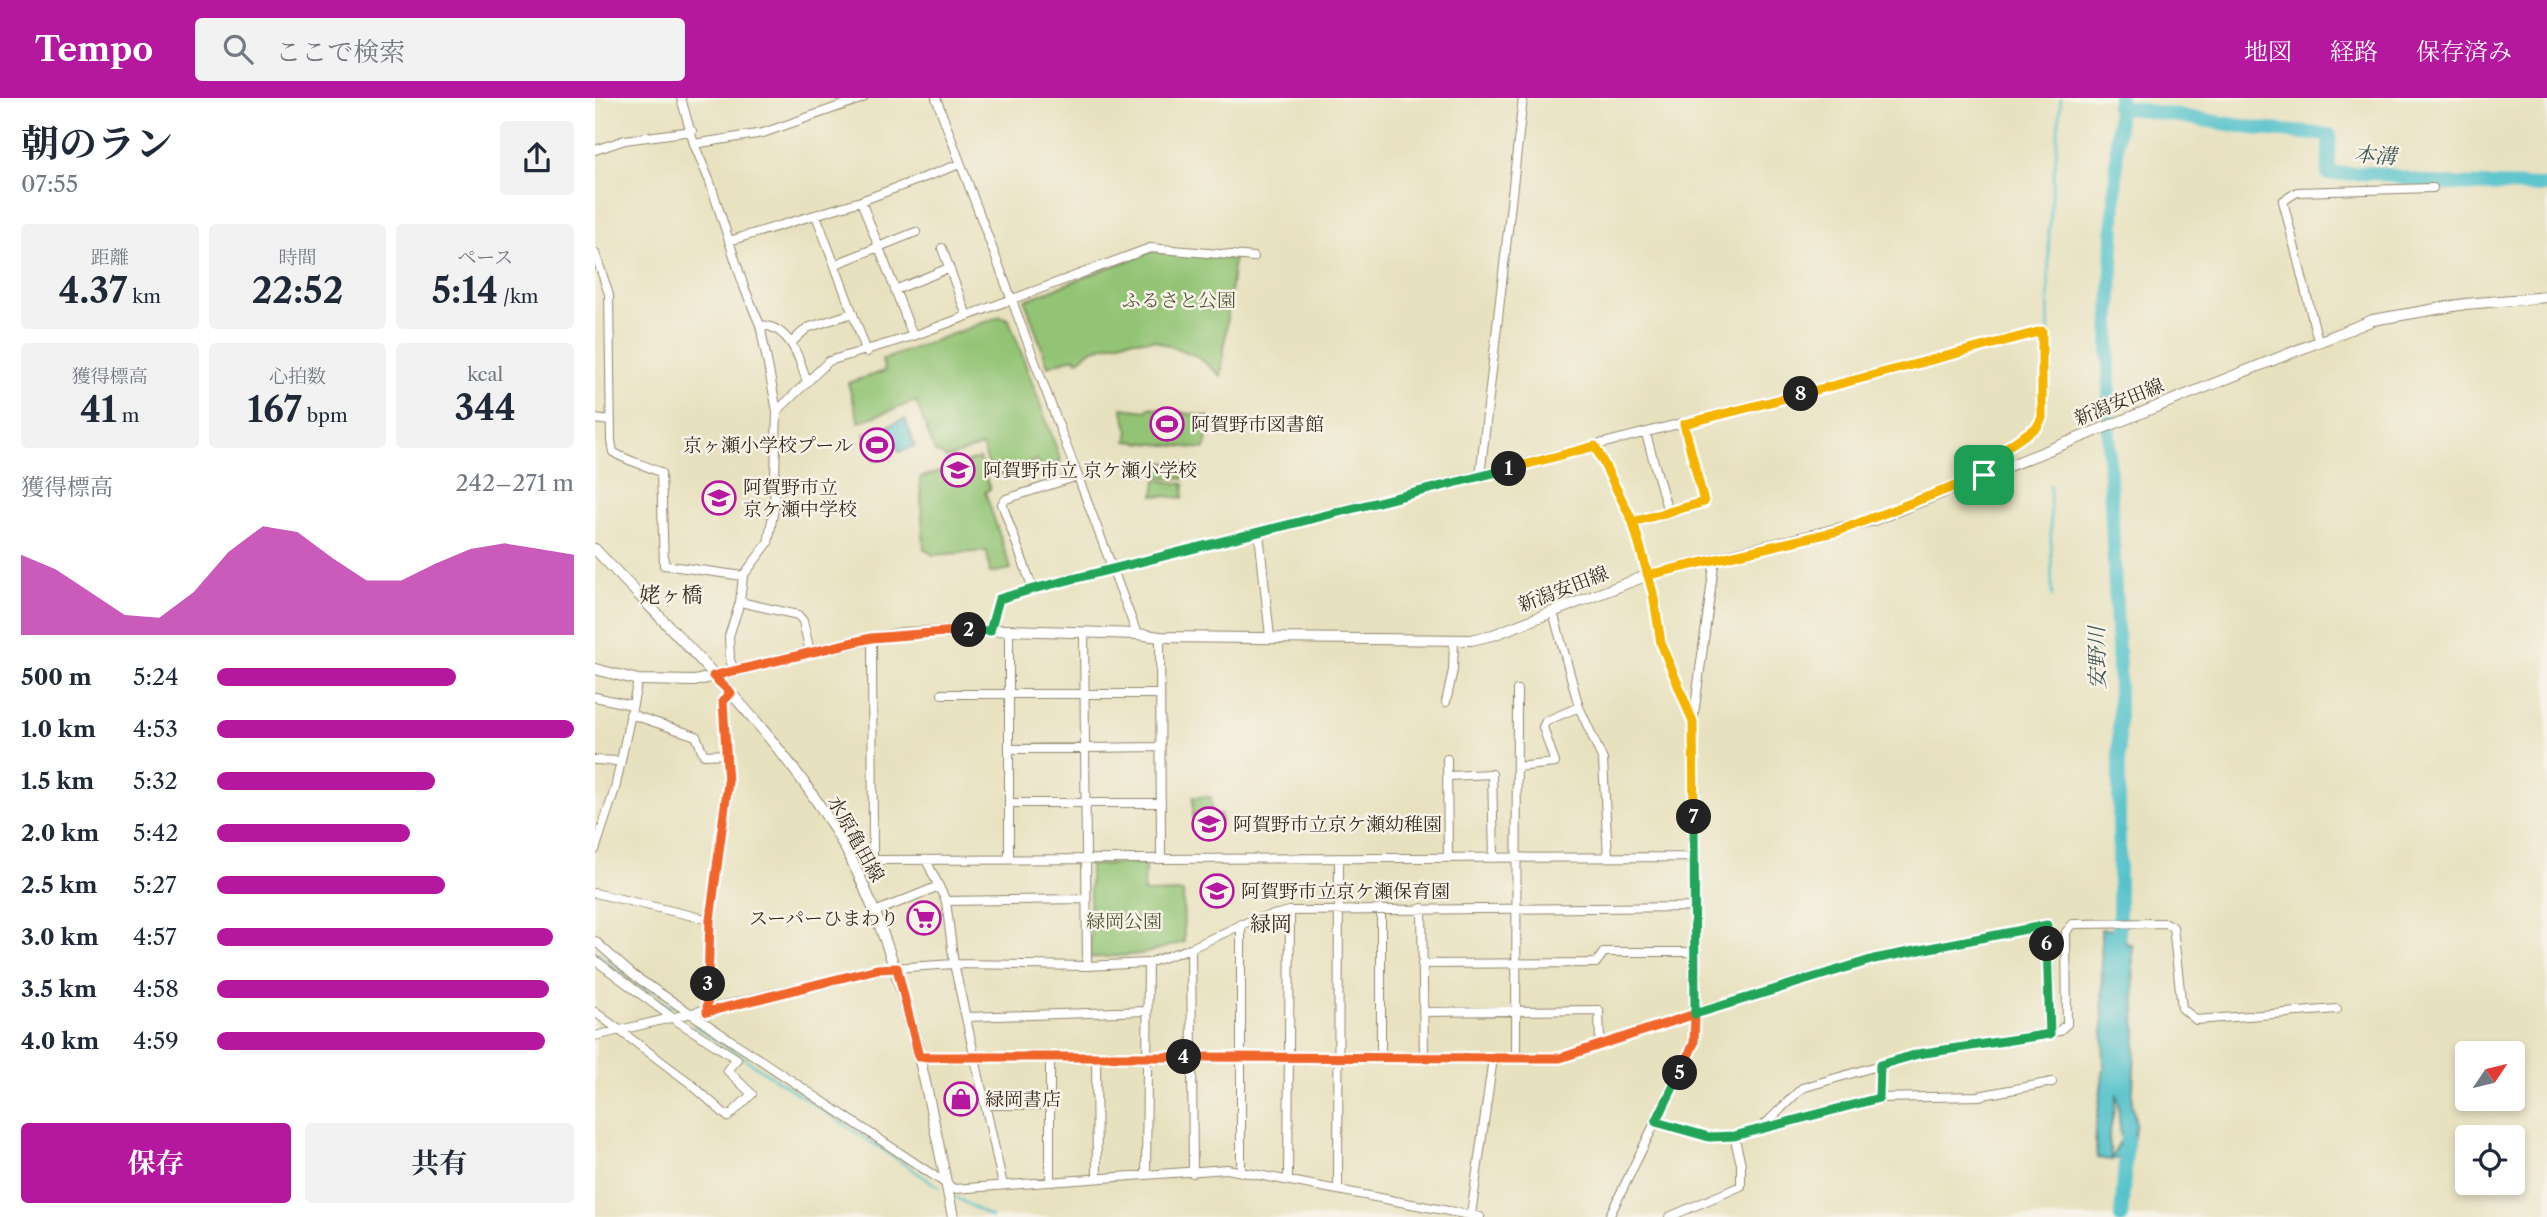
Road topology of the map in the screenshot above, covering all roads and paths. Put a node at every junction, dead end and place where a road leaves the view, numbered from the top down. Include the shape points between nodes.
1 (681, 98) edge
2 (863, 98) edge
3 (936, 98) edge
4 (1523, 98) edge
5 (692, 131) junction
6 (694, 144) junction
7 (595, 150) edge
8 (960, 164) junction
9 (2433, 188) dead end
10 (861, 201) junction
11 (816, 215) junction
12 (916, 232) dead end
13 (729, 241) junction
14 (879, 248) junction
15 (941, 248) dead end
16 (595, 253) edge
17 (1254, 257) dead end
18 (836, 264) junction
19 (949, 268) junction
20 (895, 290) junction
21 (2547, 297) edge
22 (1011, 299) junction
23 (853, 313) junction
24 (967, 316) junction
25 (760, 325) junction
26 (913, 336) junction
27 (2318, 341) junction
28 (792, 342) junction
29 (867, 352) junction
30 (807, 382) junction
31 (777, 411) junction
32 (595, 419) edge
33 (610, 421) junction
34 (1684, 424) junction
35 (1646, 434) junction
36 (1595, 446) junction
37 (1984, 475) junction
38 (1481, 476) junction
39 (1078, 477) junction
40 (1668, 512) junction
41 (1633, 522) junction
42 (1259, 533) junction
43 (595, 549) edge
44 (1715, 558) junction
45 (1114, 569) junction
46 (1648, 575) junction
47 (743, 576) junction
48 (1033, 589) junction
49 (740, 602) junction
50 (1553, 612) junction
51 (1009, 630) junction
52 (990, 631) junction
53 (1084, 633) junction
54 (1137, 634) junction
55 (1160, 637) junction
56 (1270, 637) junction
57 (871, 638) junction
58 (1454, 640) junction
59 (810, 652) junction
60 (595, 669) edge
61 (734, 670) junction
62 (713, 676) junction
63 (638, 680) junction
64 (1517, 690) dead end
65 (731, 693) junction
66 (1085, 693) junction
67 (942, 694) dead end
68 (1009, 694) junction
69 (1160, 694) junction
70 (595, 697) edge
71 (1446, 702) dead end
72 (632, 705) junction
73 (1579, 707) junction
74 (630, 714) junction
75 (1693, 722) junction
76 (1160, 747) junction
77 (1085, 748) junction
78 (1009, 749) junction
79 (726, 754) junction
80 (1447, 759) dead end
81 (595, 760) edge
82 (620, 761) junction
83 (1517, 767) junction
84 (1449, 776) junction
85 (1009, 803) junction
86 (1161, 803) junction
87 (1086, 804) junction
88 (595, 850) edge
89 (1608, 857) junction
90 (1694, 857) junction
91 (1339, 858) junction
92 (1448, 858) junction
93 (1494, 858) junction
94 (1517, 858) junction
95 (1009, 859) junction
96 (1086, 859) junction
97 (1161, 859) junction
98 (926, 860) junction
99 (939, 886) junction
100 (595, 893) edge
101 (1087, 899) junction
102 (946, 901) junction
103 (1695, 907) junction
104 (1422, 908) junction
105 (1516, 908) junction
106 (1338, 909) junction
107 (1381, 909) junction
108 (1290, 911) junction
109 (875, 912) junction
110 (710, 920) junction
111 (1241, 924) junction
112 (595, 941) edge
113 (1191, 948) junction
114 (1693, 952) junction
115 (595, 960) edge
116 (1148, 963) junction
117 (954, 964) junction
118 (1422, 964) junction
119 (1516, 964) junction
120 (1087, 966) junction
121 (897, 968) junction
122 (2337, 1009) dead end
123 (1147, 1011) junction
124 (1516, 1011) junction
125 (595, 1012) edge
126 (707, 1012) junction
127 (1423, 1012) junction
128 (691, 1014) junction
129 (1695, 1014) junction
130 (967, 1017) junction
131 (674, 1019) junction
132 (620, 1031) junction
133 (2050, 1034) junction
134 (595, 1036) edge
135 (1601, 1043) junction
136 (976, 1055) junction
137 (919, 1057) junction
138 (1147, 1057) junction
139 (1194, 1057) junction
140 (1288, 1057) junction
141 (1516, 1057) junction
142 (1096, 1058) junction
143 (1241, 1058) junction
144 (1336, 1058) junction
145 (1381, 1058) junction
146 (1424, 1058) junction
147 (1493, 1058) junction
148 (1051, 1059) junction
149 (1880, 1065) junction
150 (2052, 1082) dead end
151 (1879, 1098) junction
152 (987, 1105) junction
153 (1050, 1105) junction
154 (1656, 1122) junction
155 (1761, 1128) junction
156 (1734, 1136) junction
157 (1241, 1171) junction
158 (1192, 1172) junction
159 (1146, 1174) junction
160 (1097, 1178) junction
161 (1288, 1180) junction
162 (1050, 1181) junction
163 (1003, 1185) junction
164 (946, 1186) junction
165 (1338, 1190) junction
166 (1471, 1215) junction
167 (953, 1217) edge
168 (1480, 1217) edge
169 (1609, 1217) edge
170 (1669, 1217) edge

1 - 5 street
2 - 6 street via 764,133
3 - 8 street
4 - 38 street
5 - 6 street
5 - 7 street via 625,140
6 - 13 street
8 - 10 street
8 - 22 street
9 - 27 street via 2297,192 2283,201
10 - 11 street
10 - 14 street
11 - 13 street
11 - 18 street
12 - 14 street
13 - 25 street
14 - 18 street
14 - 20 street
15 - 19 street
16 - 33 street via 609,294
17 - 22 street via 1150,248
18 - 23 street
19 - 20 street
19 - 24 street
20 - 26 street
21 - 27 main road, 新潟安田線 via 2427,309 2373,320
22 - 24 street
22 - 39 street
23 - 28 street via 807,328
23 - 29 street
24 - 26 street
25 - 28 street
25 - 31 street
26 - 29 street
27 - 37 main road, 新潟安田線
28 - 30 street
29 - 30 street via 829,361
30 - 31 street
31 - 47 street via 774,508 768,542
32 - 33 street
33 - 47 street via 613,452 661,473 664,565
34 - 35 street
34 - 37 street via 2042,331 2042,418 2037,427 1983,463
34 - 40 street via 1704,502
35 - 36 street
35 - 40 street
36 - 38 street
36 - 41 street
37 - 44 main road, 新潟安田線 via 1838,531
38 - 42 street
39 - 45 street
39 - 48 street via 1002,504
40 - 41 street
41 - 46 street
42 - 45 street
42 - 56 street
43 - 62 main road, 水原亀田線
44 - 46 main road, 新潟安田線
44 - 75 street
45 - 48 street
45 - 54 street
46 - 50 main road, 新潟安田線
46 - 75 street via 1661,643
47 - 49 street
48 - 52 street via 999,599
49 - 59 street via 798,615
49 - 61 street via 729,636
50 - 58 main road, 新潟安田線 via 1493,635
50 - 73 street
51 - 52 main road, 新潟安田線
51 - 53 main road, 新潟安田線
51 - 68 street
52 - 57 main road, 新潟安田線 via 941,630
53 - 54 main road, 新潟安田線
53 - 66 street
54 - 55 main road, 新潟安田線
55 - 56 main road, 新潟安田線
55 - 69 street
56 - 58 main road, 新潟安田線
57 - 59 main road, 新潟安田線
57 - 98 street via 873,860
58 - 71 street
59 - 61 main road, 新潟安田線
60 - 63 main road, 新潟安田線
61 - 62 main road, 新潟安田線
62 - 63 main road, 新潟安田線 via 695,681
62 - 65 main road, 水原亀田線
63 - 72 street
64 - 83 street
65 - 79 street via 723,701
65 - 109 main road, 水原亀田線 via 825,815
66 - 68 street
66 - 69 street
66 - 77 street
67 - 68 street
68 - 78 street
69 - 76 street
70 - 72 street
72 - 74 street
73 - 83 street via 1546,721 1543,727 1555,763
73 - 89 street via 1603,760
74 - 79 street via 696,736 704,755
74 - 82 street
75 - 90 street
76 - 77 street
76 - 86 street
77 - 78 street
77 - 87 street
78 - 85 street
79 - 110 street via 728,783
80 - 84 street
81 - 82 street
82 - 88 street
83 - 94 street
84 - 92 street
84 - 93 street via 1492,774
85 - 87 street
85 - 95 street
86 - 87 street
86 - 97 street
87 - 96 street
89 - 90 street
89 - 94 street
90 - 103 street
91 - 92 street
91 - 97 street
91 - 106 street
92 - 93 street
93 - 94 street
94 - 105 street
95 - 96 street
95 - 98 street
96 - 97 street
96 - 101 street
98 - 99 street
99 - 102 street
99 - 109 street
100 - 110 street
101 - 102 street
101 - 120 street
102 - 117 street
103 - 105 street
103 - 114 street
104 - 105 street
104 - 107 street
104 - 118 street
105 - 119 street
106 - 107 street
106 - 108 street
106 - 144 street
107 - 145 street
108 - 111 street
108 - 140 street
109 - 121 main road, 水原亀田線
110 - 126 street
111 - 113 street
111 - 143 street
112 - 128 street via 633,975
113 - 116 street
113 - 139 street
114 - 119 street via 1604,952 1596,963
114 - 129 street
115 - 131 street
116 - 120 street
116 - 123 street
117 - 120 street
117 - 121 street
117 - 130 street
118 - 119 street
118 - 127 street
119 - 124 street
121 - 126 street via 877,969
121 - 137 main road, 水原亀田線
122 - 133 street via 2196,1020 2182,1008 2173,927 2166,923 2073,924 2066,933 2067,1024
123 - 130 street
123 - 138 street
124 - 127 street
124 - 135 street via 1599,1010
124 - 141 street
125 - 132 street
126 - 128 street
127 - 146 street
128 - 131 street
128 - 164 street
129 - 133 street via 1874,959 2047,925
129 - 135 street
129 - 154 street via 1694,1043
130 - 136 street
131 - 132 street
131 - 132 street via 737,1059 727,1070 752,1094 728,1118 691,1083
132 - 134 street
133 - 149 street via 1918,1054
135 - 141 street via 1560,1058
136 - 137 street
136 - 148 street
136 - 152 street
137 - 164 main road, 水原亀田線
138 - 139 street
138 - 142 street
138 - 159 street
139 - 143 street
139 - 158 street
140 - 143 street
140 - 144 street
140 - 161 street
141 - 147 street
142 - 148 street
142 - 160 street
143 - 157 street
144 - 145 street
144 - 165 street
145 - 146 street
146 - 147 street
147 - 166 street
148 - 153 street
149 - 151 street
149 - 155 street via 1802,1088
150 - 151 street via 1977,1096
151 - 155 street
152 - 153 street
152 - 163 street
153 - 162 street
154 - 156 street via 1709,1137
154 - 169 street
155 - 156 street
156 - 170 street via 1741,1186
157 - 158 street
157 - 161 street
158 - 159 street
159 - 160 street
160 - 162 street
161 - 165 street
162 - 163 street
163 - 164 street
164 - 167 main road, 水原亀田線
165 - 166 street
166 - 168 street

